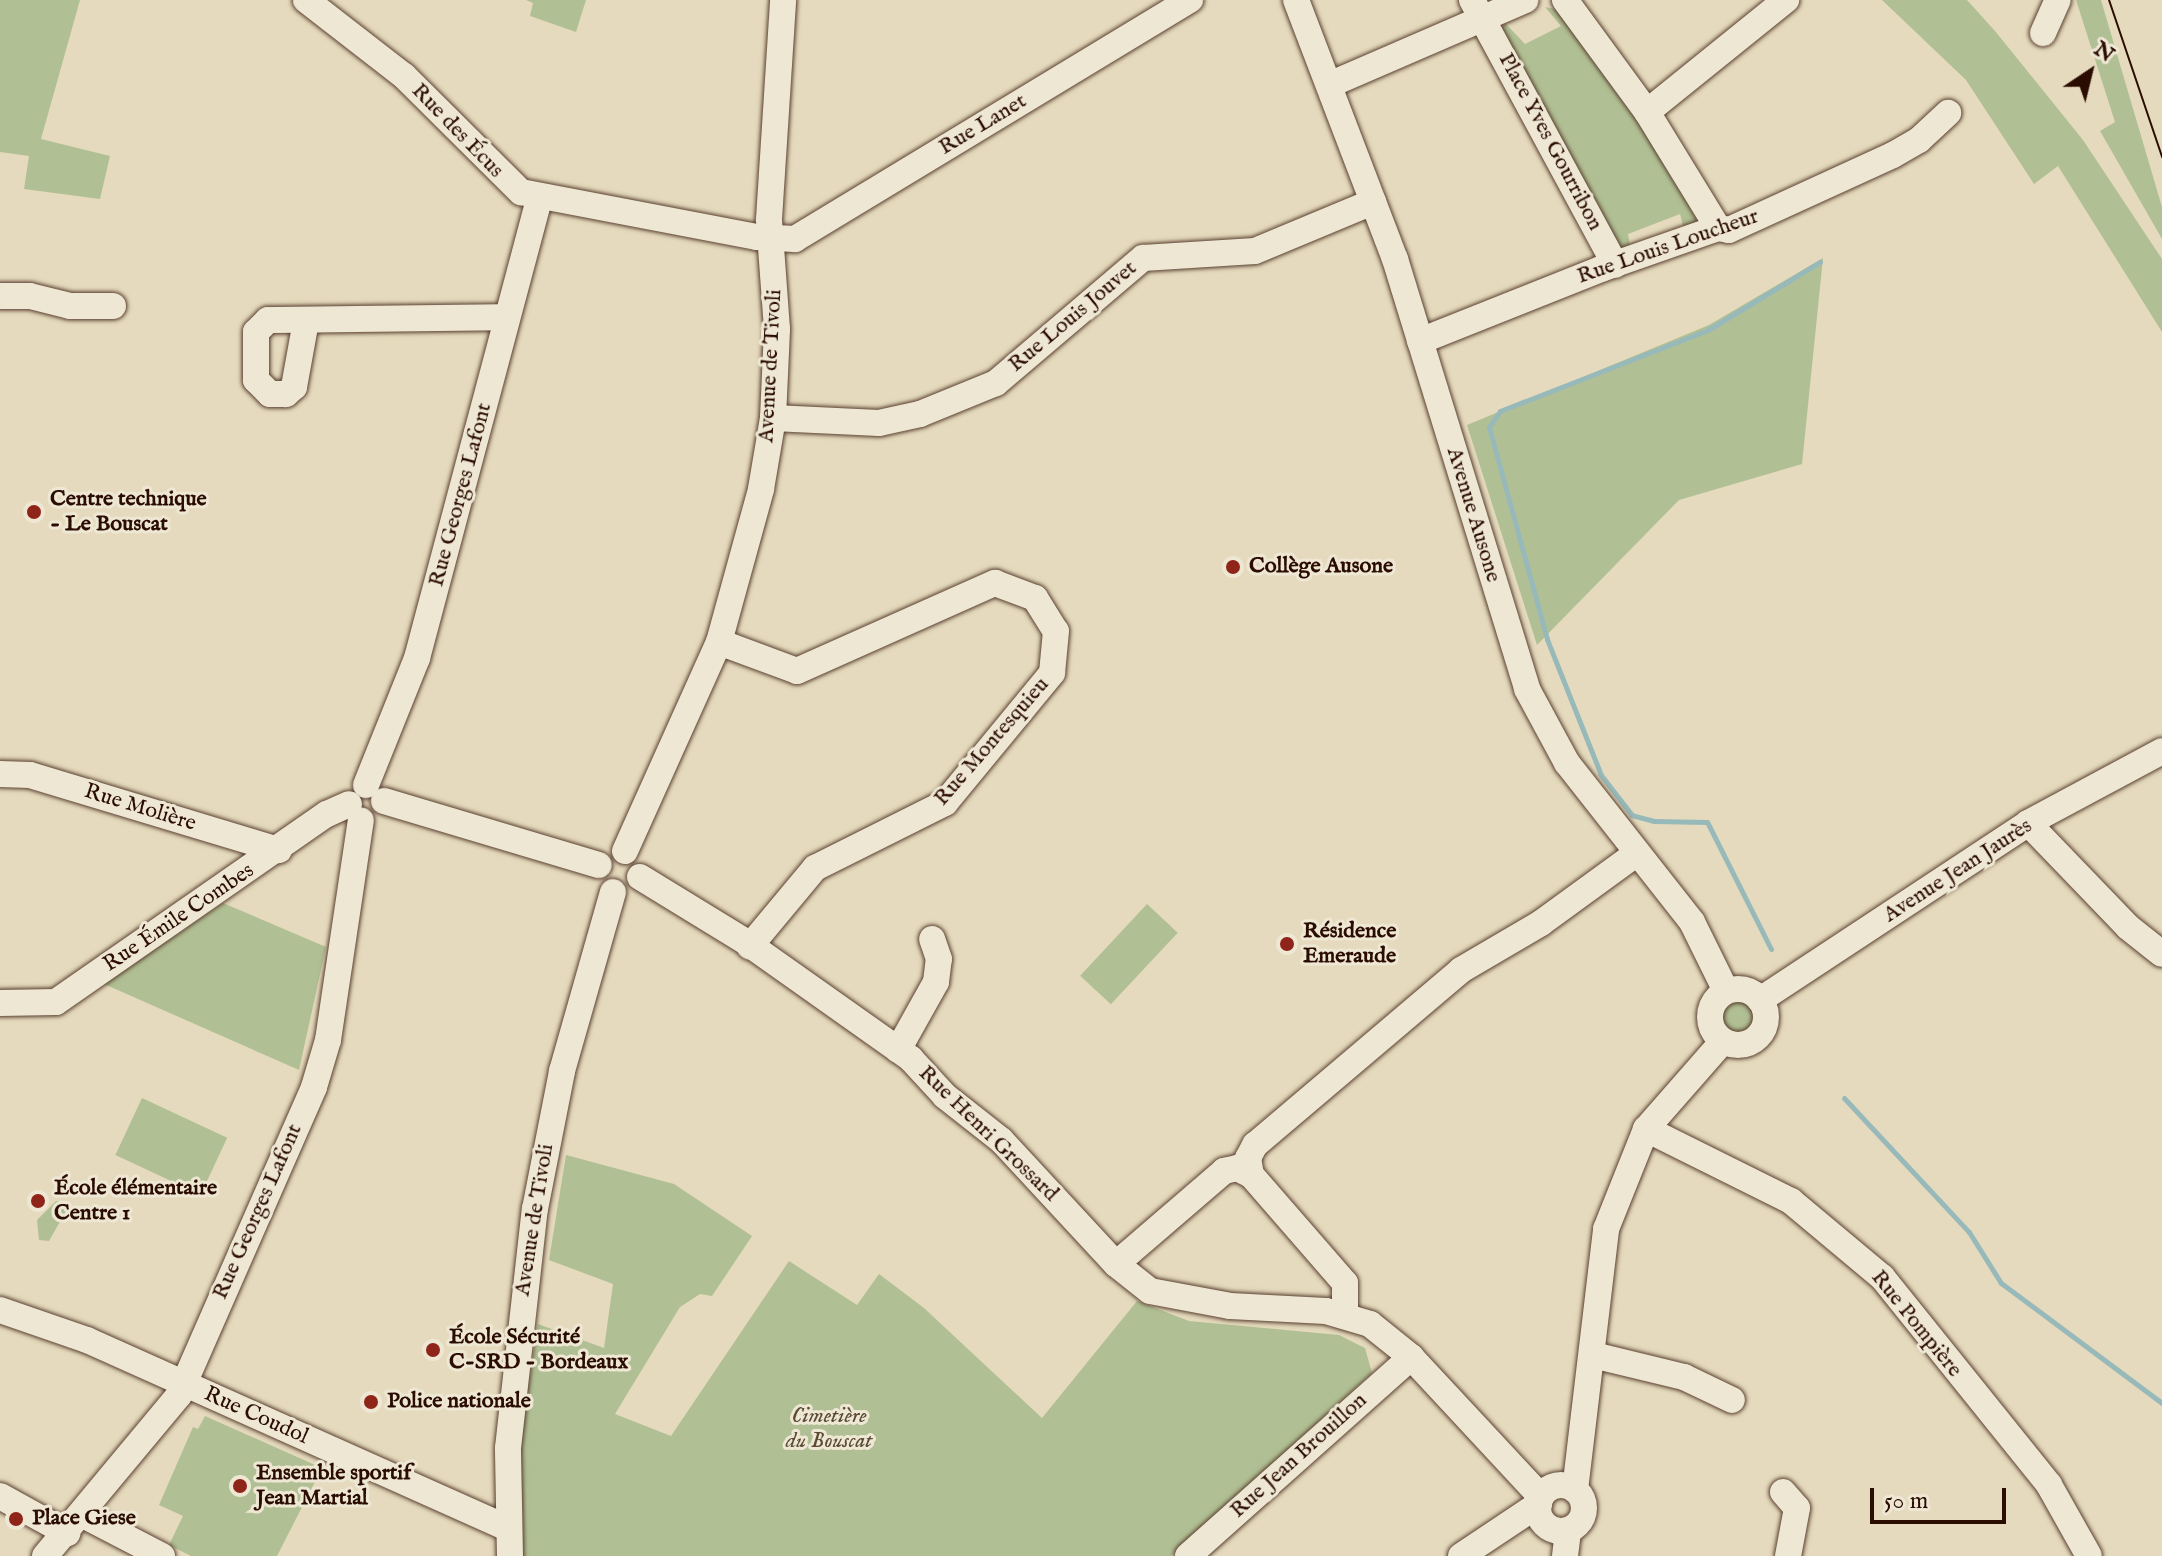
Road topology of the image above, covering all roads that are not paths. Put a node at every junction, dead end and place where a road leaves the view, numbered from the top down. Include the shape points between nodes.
1 (306, 0) edge
2 (783, 0) edge
3 (1190, 0) edge
4 (1296, 0) edge
5 (1525, 0) edge
6 (1565, 0) edge
7 (1786, 0) edge
8 (2058, 0) edge
9 (1478, 10) edge
10 (2043, 33) dead end
11 (1329, 85) junction
12 (1647, 112) junction
13 (1948, 113) dead end
14 (539, 198) junction
15 (1373, 202) junction
16 (1718, 228) junction
17 (773, 238) junction
18 (1615, 265) junction
19 (0, 296) edge
20 (113, 306) dead end
21 (507, 317) junction
22 (306, 321) dead end
23 (1420, 341) junction
24 (773, 418) junction
25 (719, 642) junction
26 (2162, 751) edge
27 (0, 774) edge
28 (365, 802) junction
29 (2028, 823) junction
30 (279, 850) junction
31 (625, 851) junction
32 (1637, 853) junction
33 (599, 865) junction
34 (640, 877) junction
35 (613, 892) junction
36 (932, 939) dead end
37 (750, 946) junction
38 (2162, 954) edge
39 (1726, 991) junction
40 (1760, 1000) junction
41 (0, 1003) edge
42 (1723, 1041) junction
43 (898, 1050) junction
44 (1646, 1129) junction
45 (1251, 1175) junction
46 (1116, 1264) junction
47 (0, 1310) edge
48 (1345, 1315) junction
49 (1593, 1355) junction
50 (1411, 1357) junction
51 (182, 1384) junction
52 (1732, 1400) dead end
53 (1575, 1490) junction
54 (1783, 1492) dead end
55 (0, 1496) edge
56 (1540, 1501) junction
57 (75, 1524) junction
58 (509, 1529) junction
59 (1567, 1543) edge
60 (45, 1556) edge
61 (162, 1556) edge
62 (510, 1556) edge
63 (1188, 1556) edge
64 (1461, 1556) edge
65 (1788, 1556) edge
66 (2089, 1556) edge

1 - 14 street, Rue des Écus via 404,76 511,185
2 - 17 street, Avenue de Tivoli via 769,219
3 - 17 street, Rue Lanet via 795,239
4 - 11 street, Avenue Ausone
5 - 9 street
6 - 12 street
7 - 12 street
8 - 10 street
9 - 11 street
9 - 18 street, Place Yves Gourribon
11 - 15 street, Avenue Ausone
12 - 16 street
13 - 16 street, Rue Louis Loucheur via 1893,155 1729,230
14 - 17 street, Rue des Écus
14 - 21 street, Rue Georges Lafont
15 - 23 street, Avenue Ausone
15 - 24 street, Rue Louis Jouvet via 1255,251 1143,258 996,383 920,414 879,423
16 - 18 street, Rue Louis Loucheur
17 - 24 street, Avenue de Tivoli
18 - 23 street, Rue Louis Loucheur
19 - 20 street
21 - 22 street
21 - 28 street, Rue Georges Lafont via 417,658
23 - 32 street, Avenue Ausone via 1527,689 1567,763
24 - 25 street, Avenue de Tivoli via 761,489
25 - 31 street, Avenue de Tivoli
25 - 37 street, Rue Montesquieu via 797,671 995,583 1035,598 1056,631 1052,673 945,803 815,868
26 - 29 street, Avenue Jean Jaurès
27 - 30 street, Rue Molière via 30,775
28 - 30 street, Rue Émile Combes via 327,814
28 - 33 street
28 - 51 street, Rue Georges Lafont via 322,1066
29 - 38 street via 2128,927
29 - 40 street, Avenue Jean Jaurès
30 - 41 street, Rue Émile Combes via 56,1002
31 - 33 street via 606,854
31 - 34 street via 639,864
32 - 39 street, Avenue Ausone via 1692,922
32 - 45 street via 1541,923 1461,970 1255,1145 1248,1158
33 - 35 street via 599,878
34 - 35 street via 627,892
34 - 37 street, Rue Henri Grossard
35 - 58 street, Avenue de Tivoli via 543,1156 514,1368
36 - 43 street via 939,959 936,982
37 - 43 street, Rue Henri Grossard
39 - 40 street via 1746,989
39 - 42 street via 1710,1014 1712,1029
40 - 42 street via 1766,1018 1759,1036 1742,1045
42 - 44 street
43 - 46 street, Rue Henri Grossard via 1001,1140
44 - 49 street via 1606,1229
44 - 66 street, Rue Pompière via 1791,1201 1882,1277 2049,1485
45 - 46 street via 1237,1168 1224,1171
45 - 48 street via 1345,1283
46 - 48 street, Rue Henri Grossard via 1167,1297
47 - 51 street, Rue Coudol via 87,1340
48 - 50 street via 1370,1324
49 - 52 street via 1684,1377
49 - 53 street
50 - 56 street
50 - 63 street, Rue Jean Brouillon
51 - 57 street, Rue Georges Lafont via 152,1431
51 - 58 street, Rue Coudol
53 - 56 street via 1552,1487
53 - 59 street via 1584,1508
54 - 65 street via 1797,1512
55 - 57 street
56 - 59 street via 1546,1526
56 - 64 street
57 - 60 street, Rue Georges Lafont
57 - 61 street
58 - 62 street, Avenue de Tivoli

